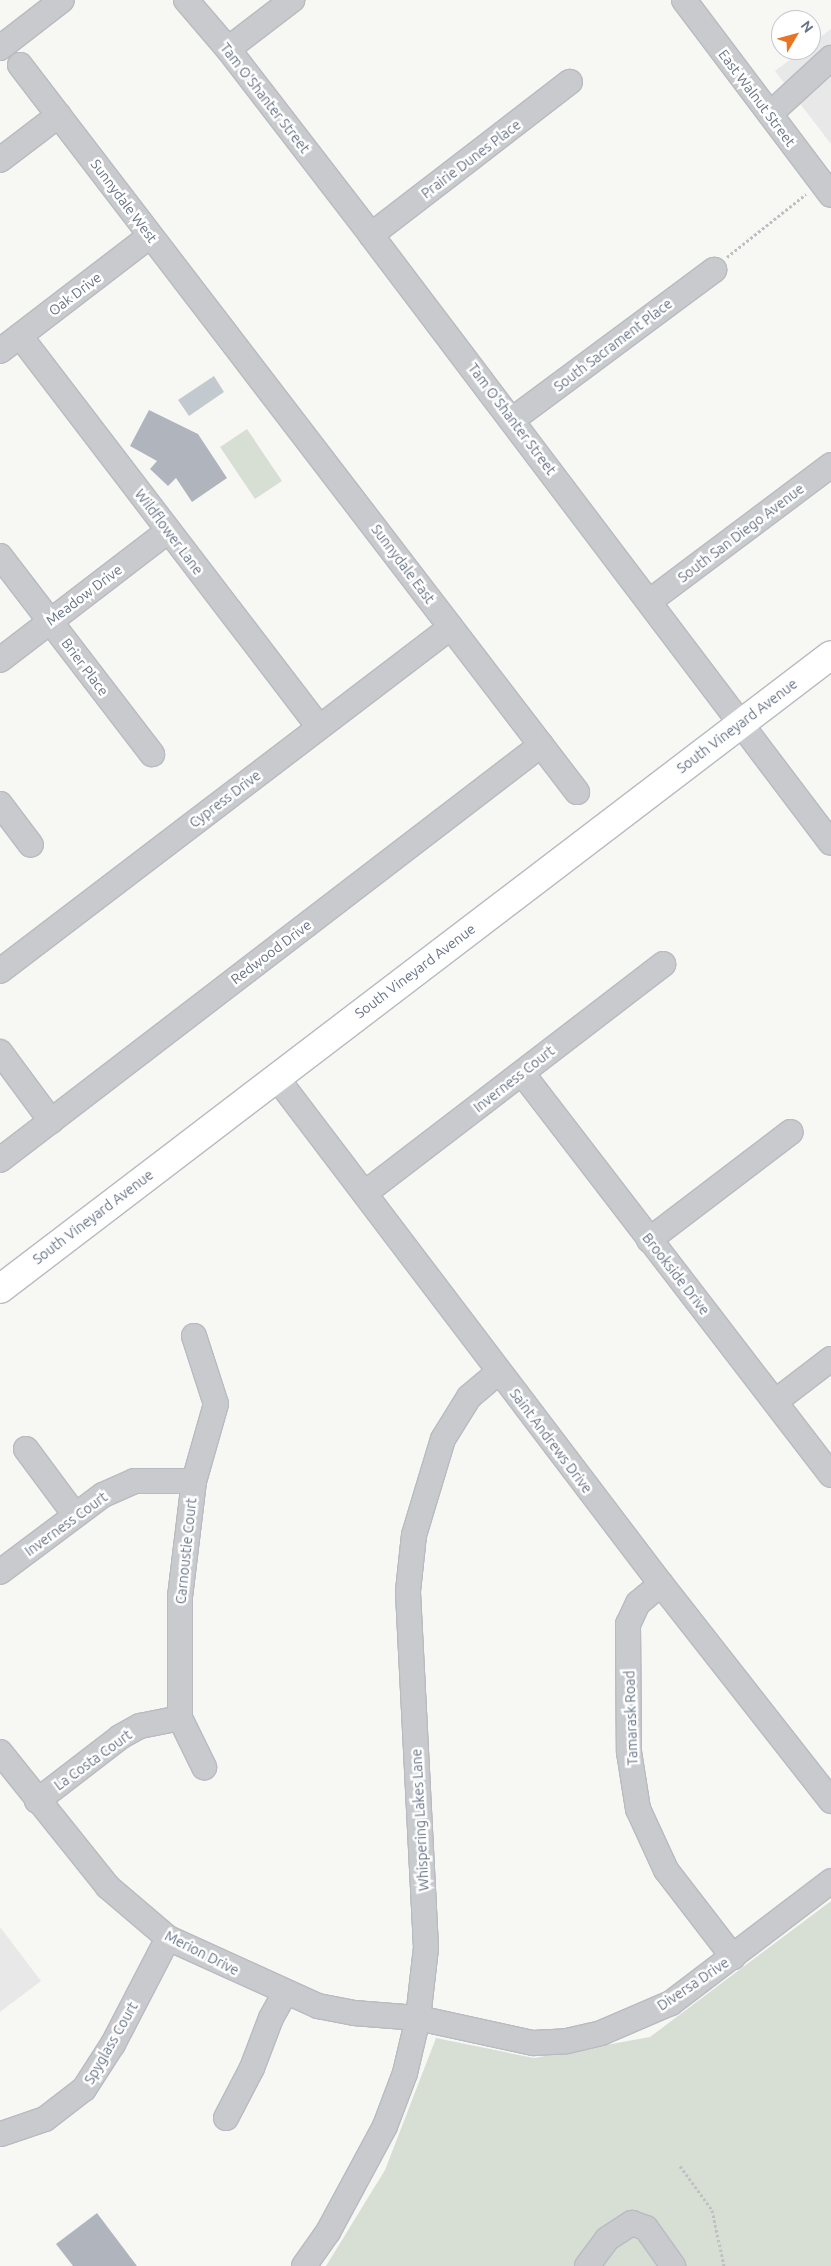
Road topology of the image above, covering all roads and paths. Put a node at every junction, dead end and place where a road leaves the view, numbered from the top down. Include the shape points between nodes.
1 (62, 0) edge
2 (186, 0) edge
3 (292, 0) edge
4 (684, 0) edge
5 (0, 48) edge
6 (228, 49) junction
7 (831, 58) edge
8 (20, 65) dead end
9 (570, 82) dead end
10 (770, 114) junction
11 (59, 115) junction
12 (0, 160) edge
13 (826, 189) edge
14 (371, 235) junction
15 (150, 236) junction
16 (714, 270) joint
17 (20, 336) junction
18 (229, 336) joint
19 (0, 351) edge
20 (512, 420) junction
21 (831, 465) edge
22 (168, 531) junction
23 (0, 556) edge
24 (650, 601) junction
25 (50, 621) junction
26 (451, 627) junction
27 (831, 654) edge
28 (0, 660) edge
29 (740, 724) junction
30 (319, 727) junction
31 (541, 745) junction
32 (152, 754) dead end
33 (577, 792) dead end
34 (0, 804) edge
35 (831, 844) edge
36 (31, 845) dead end
37 (664, 964) dead end
38 (0, 971) edge
39 (0, 1052) edge
40 (522, 1073) junction
41 (276, 1078) junction
42 (51, 1121) junction
43 (791, 1132) dead end
44 (0, 1160) edge
45 (365, 1193) junction
46 (649, 1240) junction
47 (0, 1289) edge
48 (194, 1336) dead end
49 (831, 1358) edge
50 (499, 1372) junction
51 (776, 1401) junction
52 (26, 1450) dead end
53 (831, 1475) edge
54 (194, 1480) junction
55 (75, 1515) junction
56 (0, 1572) edge
57 (661, 1584) junction
58 (180, 1718) junction
59 (0, 1752) edge
60 (204, 1767) dead end
61 (38, 1800) junction
62 (831, 1801) edge
63 (831, 1881) edge
64 (168, 1938) junction
65 (733, 1957) junction
66 (285, 1993) junction
67 (418, 2018) junction
68 (226, 2118) dead end
69 (1, 2134) edge
70 (680, 2166) dead end
71 (304, 2266) edge
72 (587, 2266) edge
73 (673, 2266) edge
74 (724, 2266) edge

1 - 5 street
2 - 6 street, Tam O'Shanter Street
3 - 6 street
4 - 10 street, East Walnut Street
6 - 14 street, Tam O'Shanter Street
7 - 10 street
8 - 11 street, Sunnydale West
9 - 14 street, Prairie Dunes Place
10 - 13 street, East Walnut Street
11 - 12 street
11 - 15 street, Sunnydale West
13 - 16 path
14 - 20 street, Tam O'Shanter Street
15 - 17 street, Oak Drive
15 - 18 street, Sunnydale West
16 - 20 street, South Sacrament Place
17 - 19 street, Oak Drive
17 - 22 street, Wildflower Lane
18 - 26 street, Sunnydale East
20 - 24 street, Tam O'Shanter Street
21 - 24 street, South San Diego Avenue
22 - 25 street, Meadow Drive
22 - 30 street, Wildflower Lane
23 - 25 street, Brier Place
24 - 29 street, Tam O'Shanter Street
25 - 28 street, Meadow Drive
25 - 32 street, Brier Place
26 - 30 street, Cypress Drive
26 - 31 street, Sunnydale East
27 - 29 main road, South Vineyard Avenue
29 - 35 street, Tam O'Shanter Street
29 - 41 main road, South Vineyard Avenue
30 - 38 street, Cypress Drive
31 - 33 street, Sunnydale East
31 - 42 street, Redwood Drive
34 - 36 street
37 - 40 street, Inverness Court
39 - 42 street
40 - 45 street, Inverness Court
40 - 46 street, Brookside Drive
41 - 45 street, Saint Andrews Drive
41 - 47 main road, South Vineyard Avenue
42 - 44 street, Redwood Drive
43 - 46 street
45 - 50 street, Saint Andrews Drive
46 - 51 street, Brookside Drive
48 - 54 street, Carnoustie Court via 216,1404
49 - 51 street
50 - 57 street, Saint Andrews Drive
50 - 67 street, Whispering Lakes Lane via 469,1397 443,1439 414,1535 408,1591 426,1948
51 - 53 street, Brookside Drive
52 - 55 street
54 - 55 street, Inverness Court via 134,1481 103,1494
54 - 58 street, Carnoustie Court via 180,1596
55 - 56 street, Inverness Court
57 - 62 street, Saint Andrews Drive
57 - 65 street, Tamarask Road via 638,1603 628,1624 630,1752 638,1809 666,1870
58 - 60 street, Carnoustie Court
58 - 61 street, La Costa Court via 140,1726 120,1737
59 - 61 street, Merion Drive
61 - 64 street, Merion Drive via 108,1887
63 - 65 street, Diversa Drive
64 - 66 street, Merion Drive
64 - 69 street, Spyglass Court via 113,2044 84,2089 45,2119
65 - 67 street, Diversa Drive via 671,2003 601,2033 568,2041 533,2043
66 - 67 street, Merion Drive via 318,2006 354,2013
66 - 68 street
67 - 71 street, Whispering Lakes Lane via 405,2073 384,2126 333,2224
70 - 74 path via 712,2210
72 - 73 street via 607,2239 632,2223 646,2228

